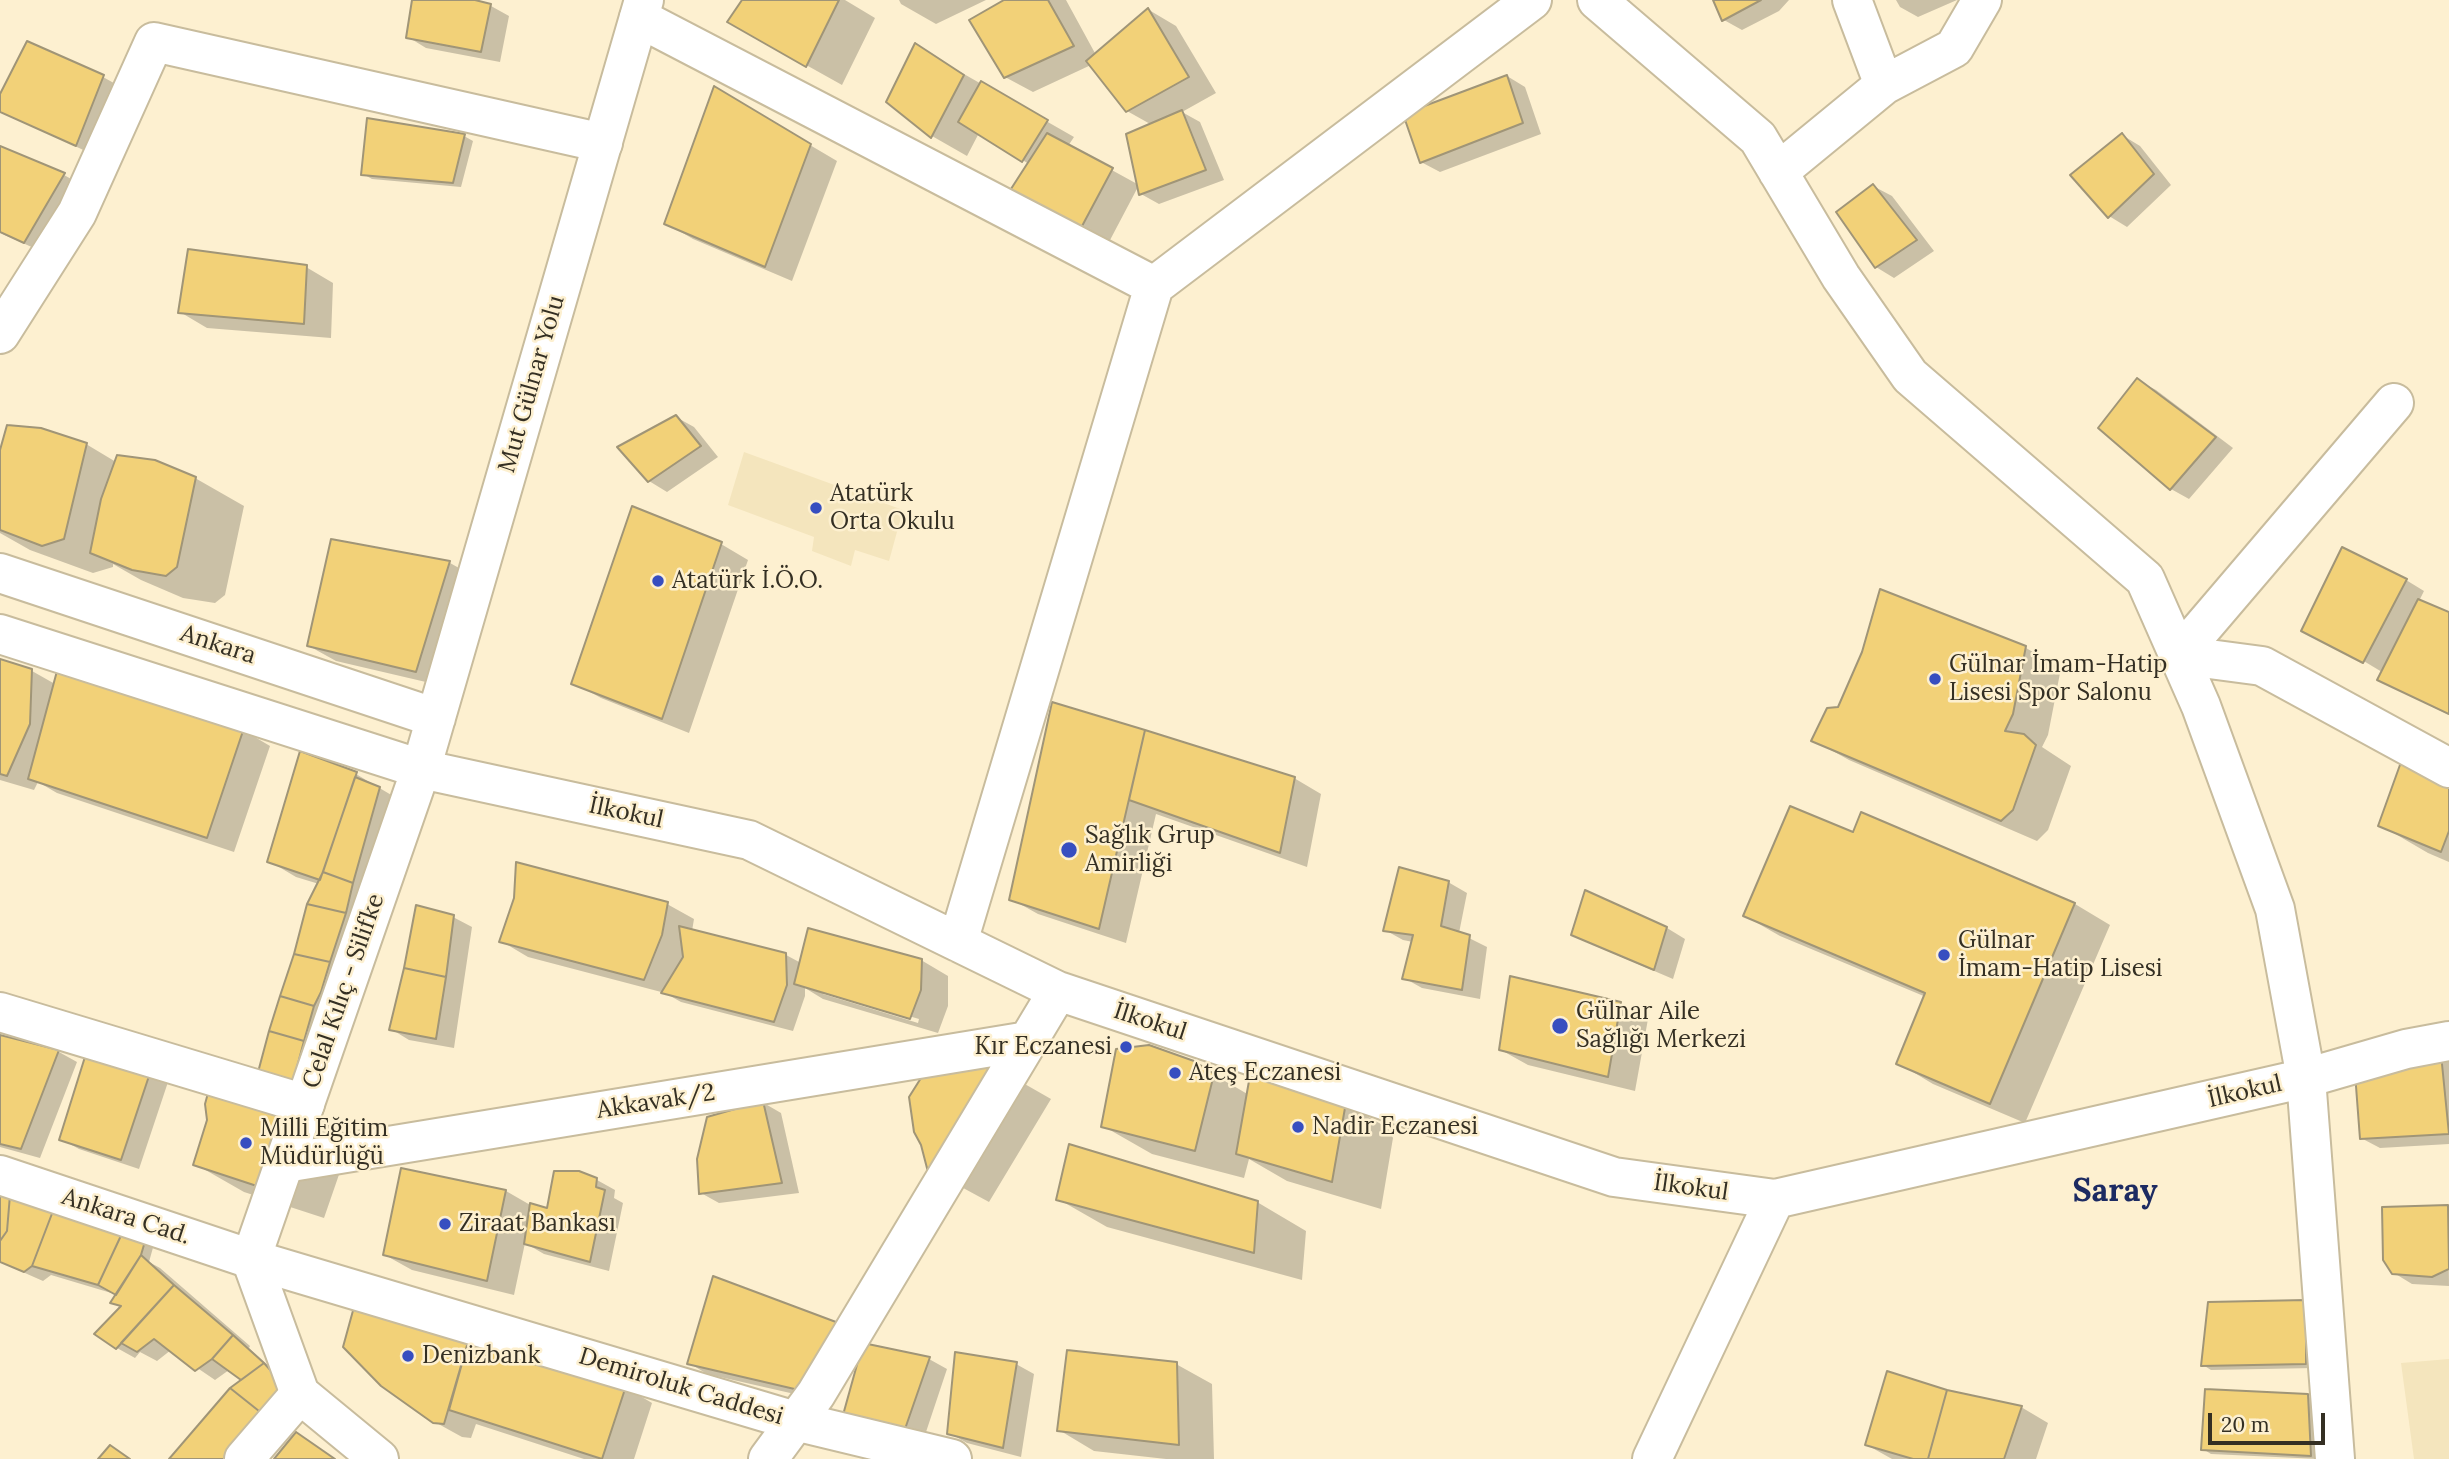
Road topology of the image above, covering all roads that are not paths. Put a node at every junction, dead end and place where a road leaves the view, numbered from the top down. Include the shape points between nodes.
1 (1532, 0) edge
2 (1597, 0) edge
3 (1852, 0) edge
4 (1983, 0) edge
5 (642, 9) edge
6 (1884, 85) junction
7 (603, 143) junction
8 (1778, 172) junction
9 (1154, 286) junction
10 (0, 334) edge
11 (2394, 403) dead end
12 (0, 573) edge
13 (0, 634) edge
14 (2179, 655) junction
15 (436, 718) junction
16 (2449, 768) edge
17 (421, 769) junction
18 (958, 943) junction
19 (1058, 991) junction
20 (0, 1012) edge
21 (1028, 1041) junction
22 (2449, 1041) edge
23 (2306, 1078) junction
24 (305, 1104) junction
25 (285, 1163) junction
26 (0, 1175) edge
27 (1775, 1199) junction
28 (251, 1259) junction
29 (300, 1394) junction
30 (795, 1421) junction
31 (244, 1459) edge
32 (379, 1459) edge
33 (768, 1459) edge
34 (952, 1459) edge
35 (1652, 1459) edge
36 (2335, 1459) edge

1 - 9 street
2 - 8 street via 1758,138
3 - 6 street
4 - 6 street via 1954,48
5 - 7 street, Mut Gülnar Yolu
5 - 9 street
6 - 8 street
7 - 10 street via 153,42 77,213
7 - 15 street, Mut Gülnar Yolu
8 - 14 street via 1841,277 1910,376 2145,579
9 - 18 street
11 - 14 street
12 - 15 street, Ankara
13 - 17 street
14 - 16 street via 2262,666
14 - 23 street via 2275,909
15 - 17 street, Mut Gülnar Yolu
17 - 18 street, İlkokul via 749,840
17 - 24 street, Celal Kılıç - Silifke
18 - 19 street, İlkokul
19 - 21 street
19 - 27 street, İlkokul via 1614,1177
20 - 24 street
21 - 25 street, Akkavak/2
21 - 30 street via 816,1394
22 - 23 street, İlkokul
23 - 27 street, İlkokul
23 - 36 street
24 - 25 street, Celal Kılıç - Silifke
25 - 28 street, Celal Kılıç - Silifke
26 - 28 street, Ankara Cad.
27 - 35 street
28 - 29 street
28 - 30 street, Demiroluk Caddesi
29 - 31 street
29 - 32 street
30 - 33 street
30 - 34 street, Demiroluk Caddesi

